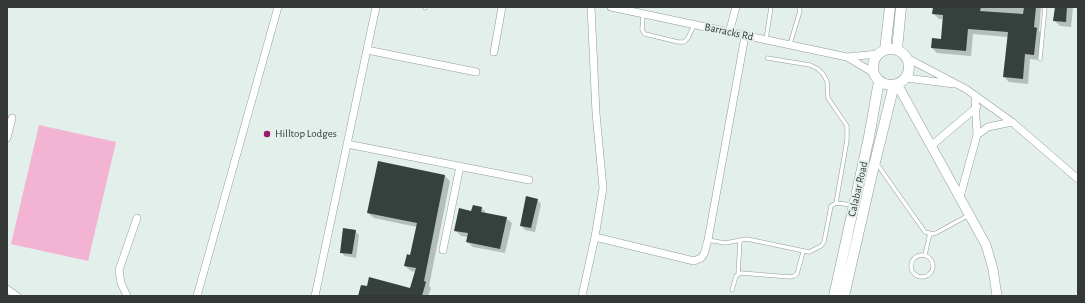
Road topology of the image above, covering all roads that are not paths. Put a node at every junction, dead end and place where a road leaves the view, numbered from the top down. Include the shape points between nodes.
1 (278, 7) edge
2 (376, 7) edge
3 (502, 7) edge
4 (591, 7) edge
5 (611, 7) edge
6 (736, 7) edge
7 (771, 7) edge
8 (799, 7) edge
9 (890, 7) edge
10 (901, 7) edge
11 (1045, 7) edge
12 (644, 14) junction
13 (694, 25) junction
14 (729, 33) junction
15 (745, 36) junction
16 (766, 40) junction
17 (790, 46) junction
18 (367, 50) junction
19 (897, 50) junction
20 (494, 52) dead end
21 (882, 52) junction
22 (767, 58) dead end
23 (847, 58) junction
24 (907, 58) junction
25 (1040, 59) dead end
26 (476, 72) dead end
27 (876, 77) junction
28 (899, 82) junction
29 (958, 84) junction
30 (975, 97) junction
31 (977, 107) junction
32 (12, 118) dead end
33 (1012, 122) junction
34 (977, 135) junction
35 (7, 138) edge
36 (347, 144) junction
37 (931, 146) junction
38 (875, 161) junction
39 (460, 166) junction
40 (1078, 179) edge
41 (529, 180) dead end
42 (960, 197) junction
43 (836, 203) junction
44 (854, 205) junction
45 (970, 214) junction
46 (137, 218) dead end
47 (930, 233) junction
48 (595, 238) junction
49 (708, 240) junction
50 (740, 240) junction
51 (444, 250) dead end
52 (803, 252) junction
53 (925, 255) junction
54 (738, 274) junction
55 (7, 290) edge
56 (732, 290) dead end
57 (17, 296) edge
58 (127, 296) edge
59 (197, 296) edge
60 (315, 296) edge
61 (582, 296) edge
62 (834, 296) edge
63 (844, 296) edge
64 (996, 296) edge

1 - 59 street
2 - 18 street
3 - 20 street
4 - 48 street via 596,113 603,188
5 - 12 street, Barracks Rd
6 - 14 street
7 - 16 lane
8 - 17 lane
9 - 21 main road
10 - 19 main road
11 - 25 lane
12 - 13 street, Barracks Rd
12 - 13 lane via 642,30 645,34 678,42 684,42 688,38
13 - 14 street, Barracks Rd
14 - 15 street, Barracks Rd
15 - 16 street, Barracks Rd
15 - 49 street
16 - 17 street, Barracks Rd
17 - 23 street, Barracks Rd
18 - 26 street
18 - 36 street
19 - 21 main road
19 - 24 main road
21 - 23 street, Barracks Rd
21 - 27 main road via 874,61
22 - 43 lane via 810,65 818,69 827,81 828,98 846,126 847,140
23 - 27 street, Barracks Rd
24 - 28 main road via 909,68
24 - 29 street
27 - 28 main road via 884,84
27 - 44 main road, Calabar Road via 869,137
28 - 29 street
28 - 37 street
28 - 38 main road, Calabar Road
29 - 30 street
30 - 31 street
30 - 33 street
31 - 34 street
31 - 37 street
32 - 35 street
33 - 34 street via 988,127
33 - 40 street
34 - 42 street
36 - 39 street
36 - 60 street
37 - 42 street
38 - 47 lane via 925,232
38 - 63 main road, Calabar Road
39 - 41 street
39 - 51 street
42 - 45 street
43 - 44 lane
43 - 52 lane via 832,206 824,242 814,250
44 - 62 main road, Calabar Road
45 - 47 lane via 936,233
45 - 64 street via 986,245 993,269
46 - 58 street via 119,270
47 - 53 lane
48 - 49 street via 694,261 704,254
48 - 61 street
49 - 50 lane via 725,243
50 - 52 lane via 747,239
50 - 54 lane
52 - 54 lane via 794,276
53 - 53 lane via 931,258 933,270 929,275 922,277 916,275 911,264 914,258
54 - 56 lane
55 - 57 street

